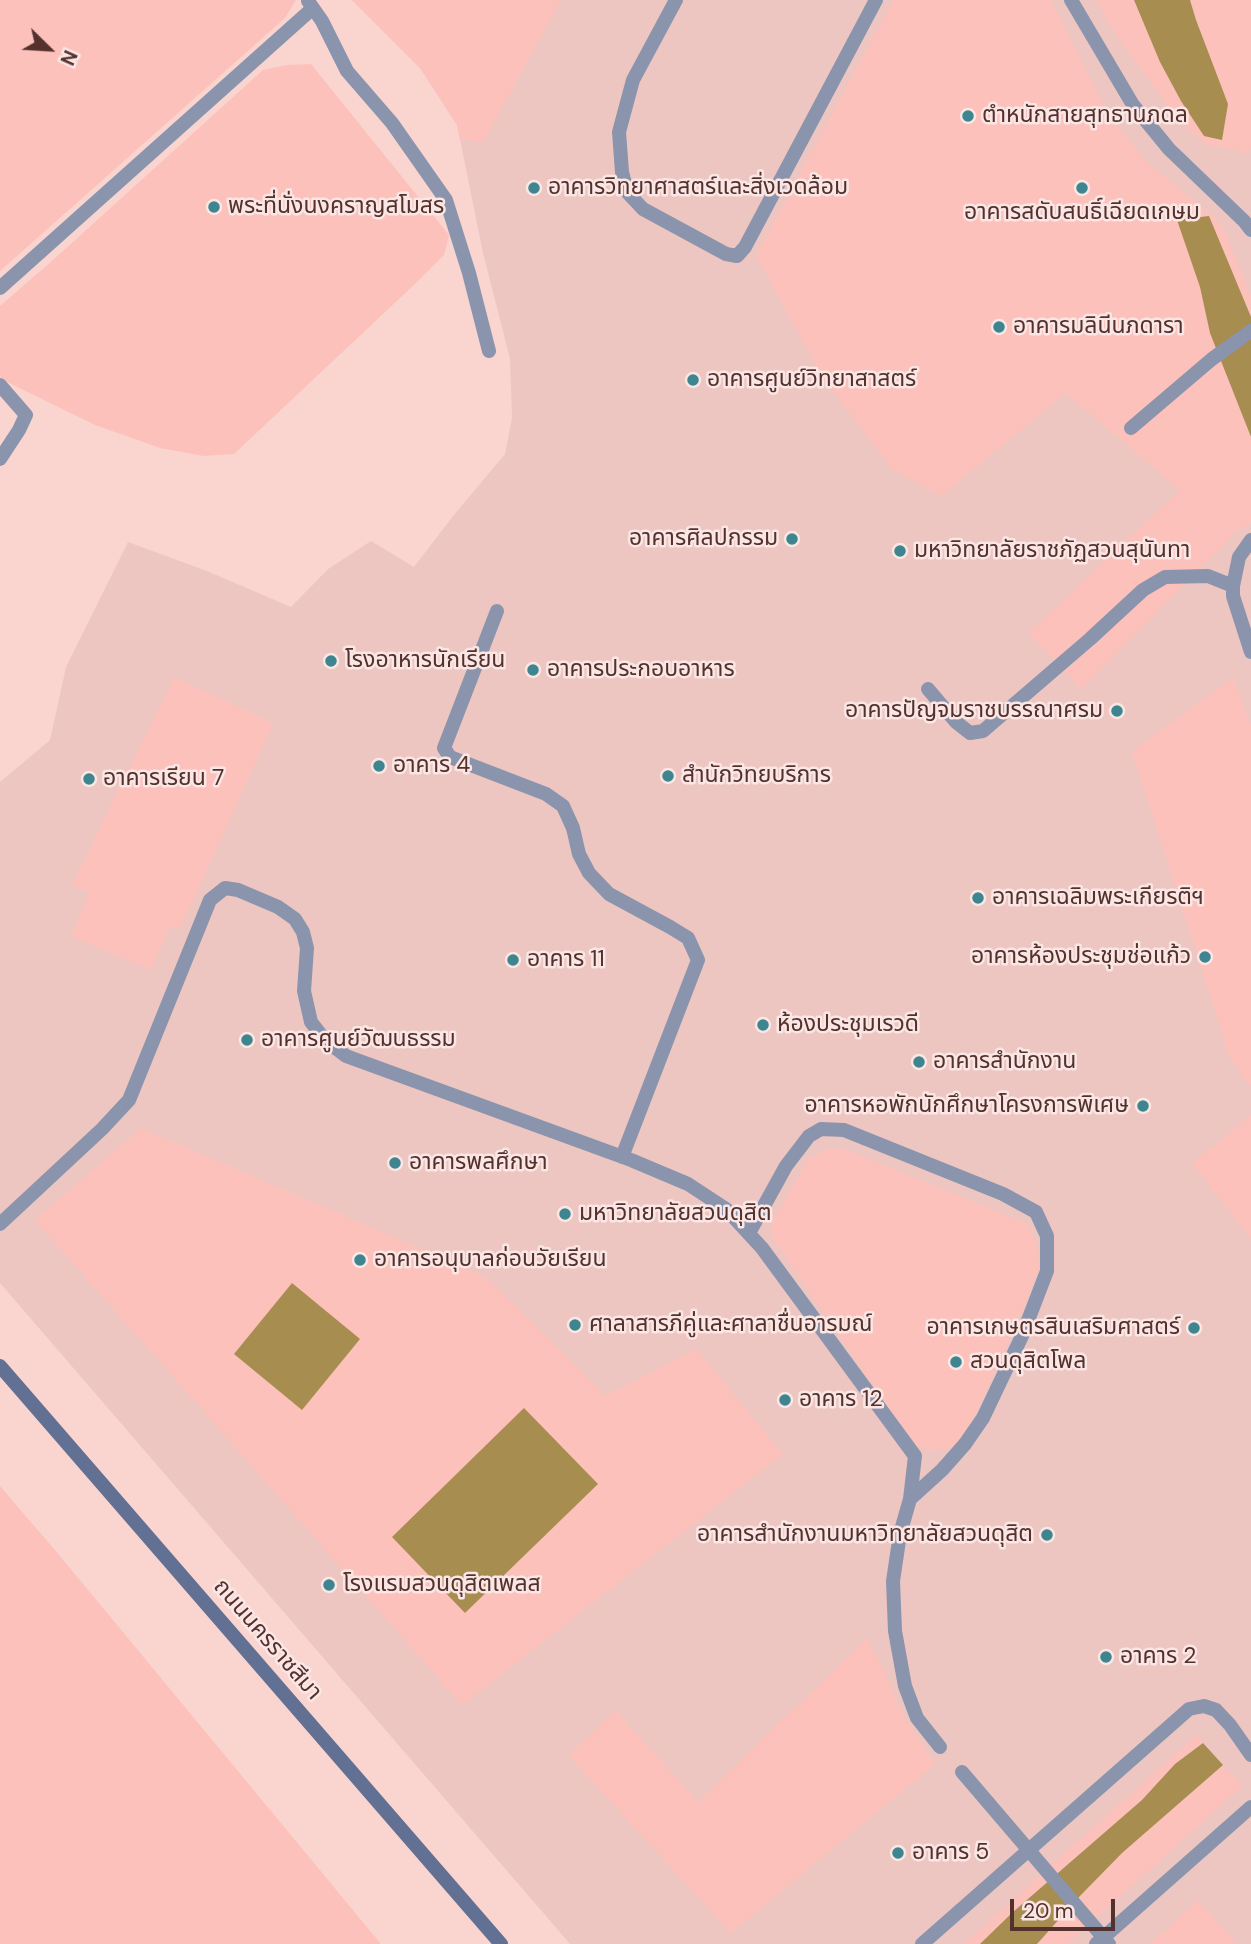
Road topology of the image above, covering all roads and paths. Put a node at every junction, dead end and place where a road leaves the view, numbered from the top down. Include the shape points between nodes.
1 (676, 0) edge
2 (876, 0) edge
3 (1071, 0) edge
4 (310, 4) edge
5 (1251, 230) edge
6 (0, 288) edge
7 (1251, 331) edge
8 (489, 351) dead end
9 (0, 385) edge
10 (1130, 428) dead end
11 (0, 459) edge
12 (1251, 540) edge
13 (1233, 586) junction
14 (497, 611) dead end
15 (1251, 652) edge
16 (929, 689) dead end
17 (622, 1157) junction
18 (0, 1224) edge
19 (749, 1233) junction
20 (0, 1366) edge
21 (910, 1499) junction
22 (940, 1747) dead end
23 (1251, 1755) edge
24 (962, 1772) dead end
25 (1251, 1807) edge
26 (1028, 1851) junction
27 (1102, 1942) edge
28 (501, 1944) edge
29 (922, 1944) edge

1 - 2 lane via 632,80 619,132 622,172 627,192 643,209 737,256 746,247
3 - 5 lane via 1133,105
4 - 6 lane
4 - 8 lane via 346,71 392,123 446,200
7 - 10 lane
9 - 11 lane via 26,415
12 - 13 lane via 1239,557
13 - 15 lane
13 - 16 lane via 1208,576 1165,576 1143,590 983,731 970,733
14 - 17 lane via 444,748 450,757 546,794 563,806 589,873 609,894 688,938 698,960
17 - 18 lane via 346,1056 325,1040 312,1022 304,991 307,947 295,919 278,907 225,888 210,900 129,1100
17 - 19 lane via 688,1184 726,1209
19 - 21 lane via 915,1456
19 - 21 lane via 786,1166 809,1136 821,1129 844,1130 1003,1194 1036,1212 1047,1236 1047,1271 1022,1336 983,1418 942,1470
20 - 28 main road, ถนนนครราชสีมา
21 - 22 lane via 893,1581 894,1632 917,1718
23 - 26 lane via 1216,1710 1203,1706 1189,1709
24 - 26 lane
25 - 27 lane
26 - 27 lane
26 - 29 lane

